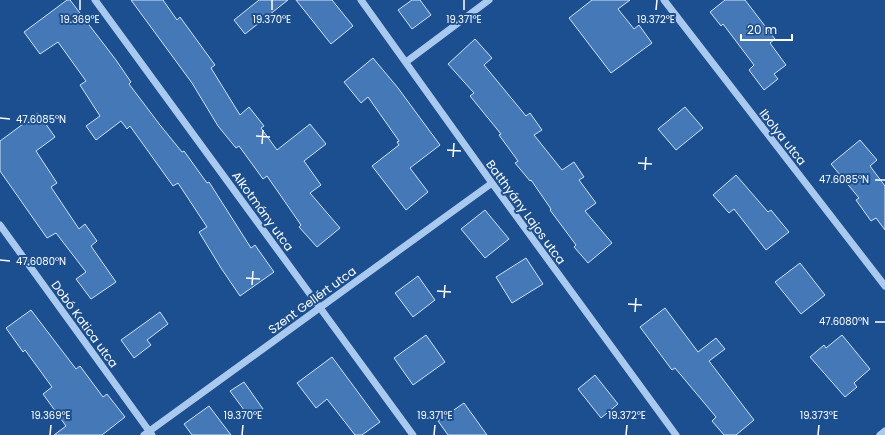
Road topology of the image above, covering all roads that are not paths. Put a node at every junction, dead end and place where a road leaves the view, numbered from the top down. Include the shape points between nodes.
1 (95, 0) edge
2 (361, 0) edge
3 (490, 0) edge
4 (664, 0) edge
5 (406, 62) junction
6 (492, 184) junction
7 (0, 225) edge
8 (885, 286) edge
9 (320, 308) junction
10 (885, 431) edge
11 (149, 434) edge
12 (413, 435) edge
13 (676, 435) edge
14 (880, 435) edge

1 - 9 street, Alkotmány utca
2 - 5 street, Batthyány Lajos utca
3 - 5 street
4 - 8 street, Ibolya utca
5 - 6 street, Batthyány Lajos utca
6 - 9 street, Szent Gellért utca
6 - 13 street, Batthyány Lajos utca
7 - 11 street, Dobó Katica utca
9 - 11 street, Szent Gellért utca
9 - 12 street, Alkotmány utca
10 - 14 street

